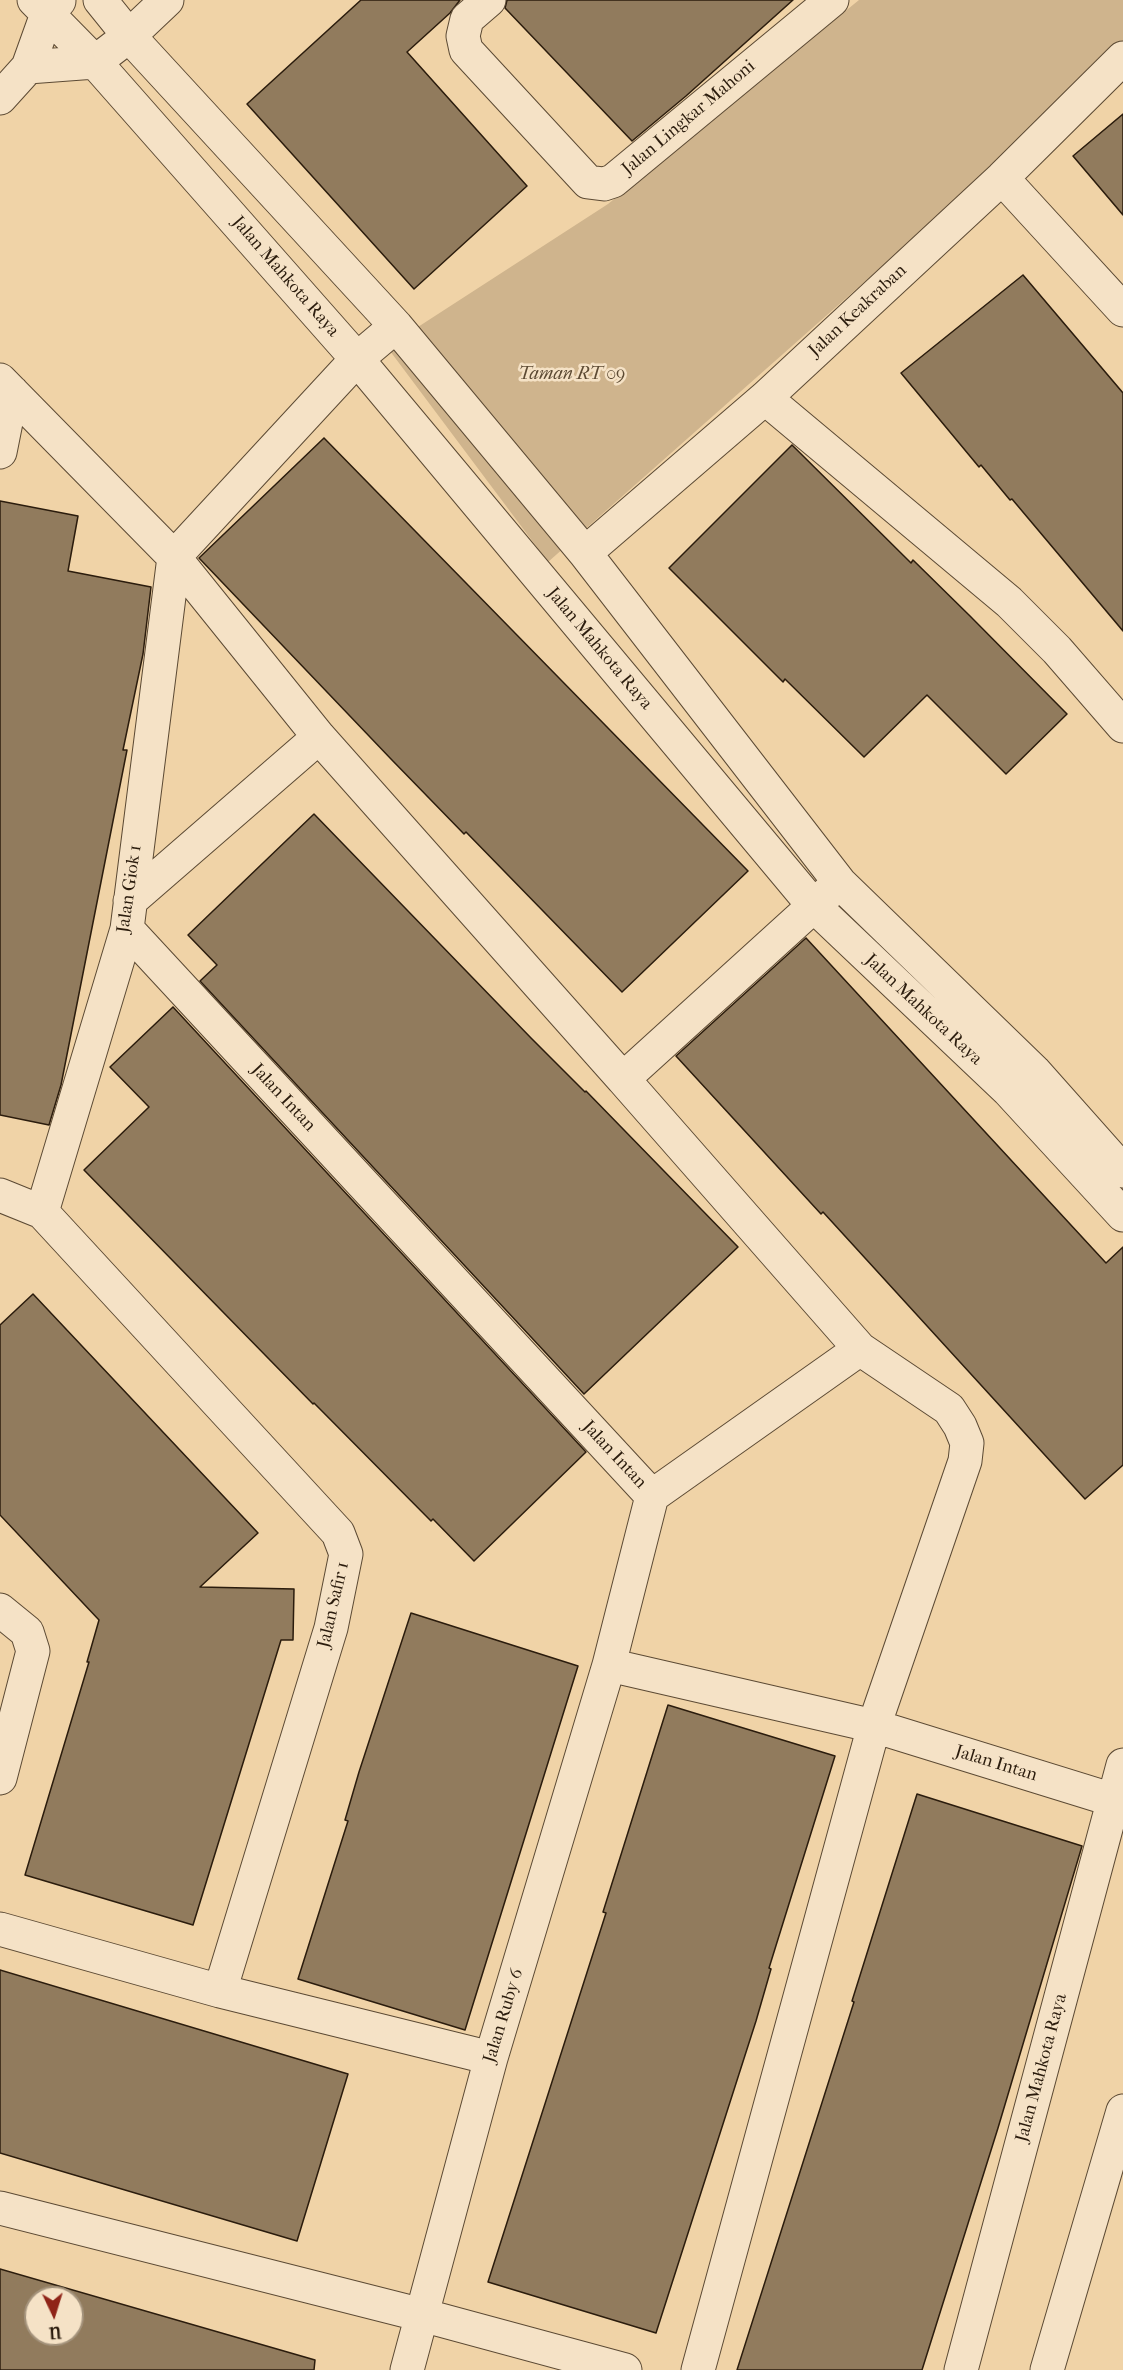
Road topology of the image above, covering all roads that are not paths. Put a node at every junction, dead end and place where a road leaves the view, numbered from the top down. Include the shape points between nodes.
1 (100, 0) edge
2 (167, 0) edge
3 (489, 0) edge
4 (832, 0) edge
5 (47, 5) edge
6 (129, 36) junction
7 (1123, 58) edge
8 (95, 62) junction
9 (28, 67) junction
10 (0, 98) edge
11 (1002, 178) junction
12 (1123, 310) edge
13 (396, 326) junction
14 (357, 359) junction
15 (6, 386) edge
16 (765, 398) junction
17 (0, 452) edge
18 (585, 553) junction
19 (174, 557) junction
20 (1123, 726) edge
21 (319, 737) junction
22 (840, 883) junction
23 (813, 905) junction
24 (128, 915) junction
25 (623, 1079) junction
26 (1123, 1171) edge
27 (0, 1195) edge
28 (42, 1212) junction
29 (1123, 1215) edge
30 (860, 1349) junction
31 (652, 1496) junction
32 (0, 1610) edge
33 (609, 1665) junction
34 (874, 1726) junction
35 (1123, 1765) edge
36 (0, 1778) edge
37 (1118, 1802) edge
38 (0, 1929) edge
39 (220, 1991) junction
40 (491, 2058) junction
41 (1123, 2110) edge
42 (0, 2208) edge
43 (422, 2315) junction
44 (407, 2370) edge
45 (625, 2370) edge
46 (698, 2370) edge
47 (961, 2370) edge
48 (1047, 2370) edge

1 - 6 street, Jalan Mahkota Raya
2 - 6 street
3 - 4 street, Jalan Lingkar Mahoni via 467,19 463,36 466,50 588,182 604,184 613,181
5 - 8 street, Jalan Mahkota Raya
5 - 9 street
6 - 8 street
6 - 13 street, Jalan Mahkota Raya
7 - 11 street, Jalan Keakraban
8 - 9 street
8 - 14 street, Jalan Mahkota Raya
9 - 10 street
11 - 12 street
11 - 16 street, Jalan Keakraban
13 - 14 street
13 - 18 street, Jalan Mahkota Raya
14 - 19 street
14 - 23 street, Jalan Mahkota Raya
15 - 17 street
15 - 19 street
16 - 18 street, Jalan Keakraban
16 - 20 street via 1009,602
18 - 22 street, Jalan Mahkota Raya
19 - 21 street
19 - 24 street, Jalan Giok 1
21 - 24 street
21 - 25 street
22 - 23 street
22 - 26 street, Jalan Mahkota Raya via 1034,1071
23 - 25 street
23 - 29 street, Jalan Mahkota Raya via 1008,1090
24 - 28 street, Jalan Giok 1
24 - 31 street, Jalan Intan
25 - 30 street
27 - 28 street
28 - 39 street, Jalan Safir 1 via 338,1533 346,1554 331,1628
30 - 31 street
30 - 34 street via 949,1408 967,1443 965,1461
31 - 33 street, Jalan Intan
32 - 36 street via 27,1632 33,1651
33 - 34 street, Jalan Intan
33 - 40 street, Jalan Ruby 6
34 - 37 street, Jalan Intan
34 - 46 street
35 - 37 street, Jalan Mahkota Raya
37 - 47 street, Jalan Mahkota Raya
38 - 39 street
39 - 40 street
40 - 43 street, Jalan Ruby 6
41 - 48 street
42 - 43 street
43 - 44 street, Jalan Ruby 6
43 - 45 street

